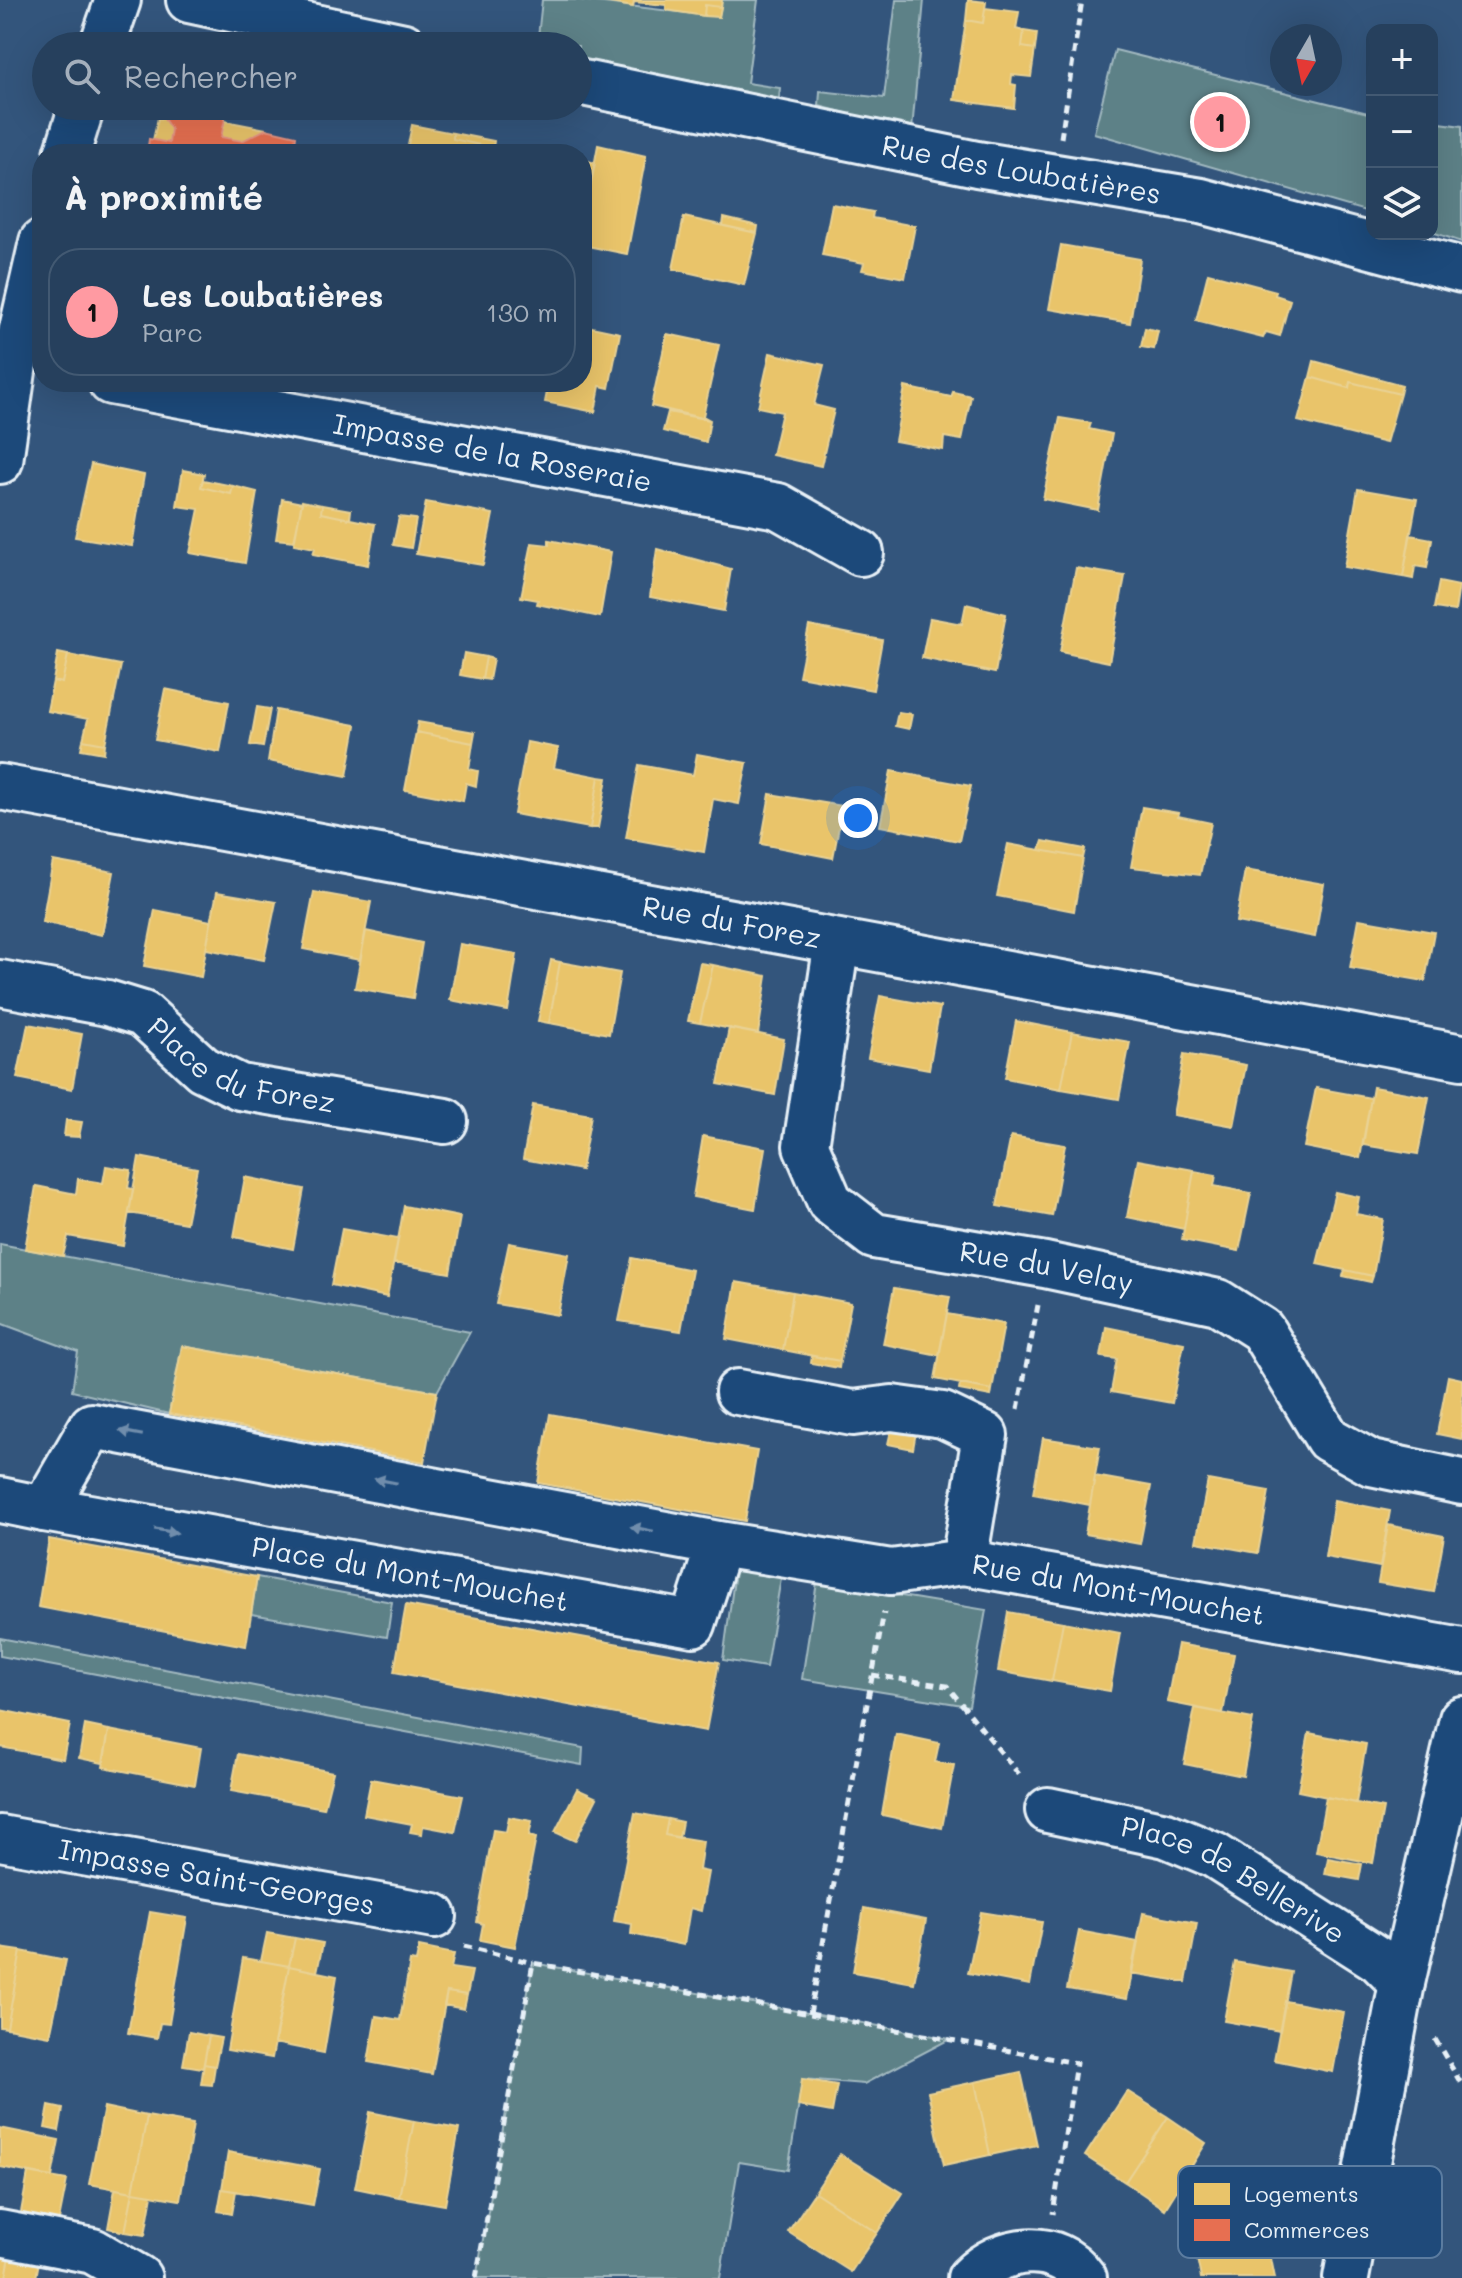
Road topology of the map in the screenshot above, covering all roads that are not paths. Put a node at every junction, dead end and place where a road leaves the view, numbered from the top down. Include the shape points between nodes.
1 (118, 0) edge
2 (189, 0) edge
3 (107, 32) edge
4 (339, 32) edge
5 (592, 85) edge
6 (78, 120) edge
7 (70, 144) edge
8 (1462, 270) edge
9 (32, 295) edge
10 (19, 365) edge
11 (165, 392) edge
12 (0, 461) edge
13 (861, 553) dead end
14 (0, 787) edge
15 (837, 942) junction
16 (0, 983) edge
17 (1462, 1057) edge
18 (445, 1121) dead end
19 (738, 1392) dead end
20 (1462, 1482) edge
21 (0, 1500) edge
22 (44, 1509) junction
23 (719, 1544) junction
24 (964, 1562) junction
25 (1462, 1651) edge
26 (1462, 1719) edge
27 (1048, 1810) road end
28 (0, 1838) edge
29 (1448, 1842) edge
30 (434, 1916) road end
31 (1402, 1983) junction
32 (1367, 2166) edge
33 (0, 2233) edge
34 (1350, 2258) edge
35 (139, 2278) edge
36 (970, 2278) edge
37 (1084, 2278) edge
38 (1346, 2278) edge

1 - 3 street
2 - 4 street
5 - 8 street, Rue des Loubatières via 1056,178 1201,201
6 - 7 street
9 - 10 street
10 - 12 street
11 - 13 street, Impasse de la Roseraie via 778,506
14 - 15 street, Rue du Forez
15 - 17 street, Rue du Forez
15 - 20 street, Rue du Velay via 806,1146 830,1202 874,1236 1218,1302 1262,1330 1328,1439 1371,1463
16 - 18 street, Place du Forez via 143,1014 203,1069 240,1087
19 - 24 street, Rue du Mont-Mouchet via 853,1413 892,1408 943,1415 985,1435
21 - 22 street, Place du Mont-Mouchet
23 -> 22 street via 92,1426
22 -> 23 street, Place du Mont-Mouchet via 693,1624
23 - 24 street via 891,1572
24 - 25 street, Rue du Mont-Mouchet
26 - 29 street
27 - 31 street, Place de Bellerive via 1166,1835 1214,1855 1379,1960
28 - 30 street, Impasse Saint-Georges
29 - 31 street
31 - 32 street
33 - 35 street via 93,2251
34 - 38 street
36 - 37 street via 1007,2253 1032,2250 1079,2270

